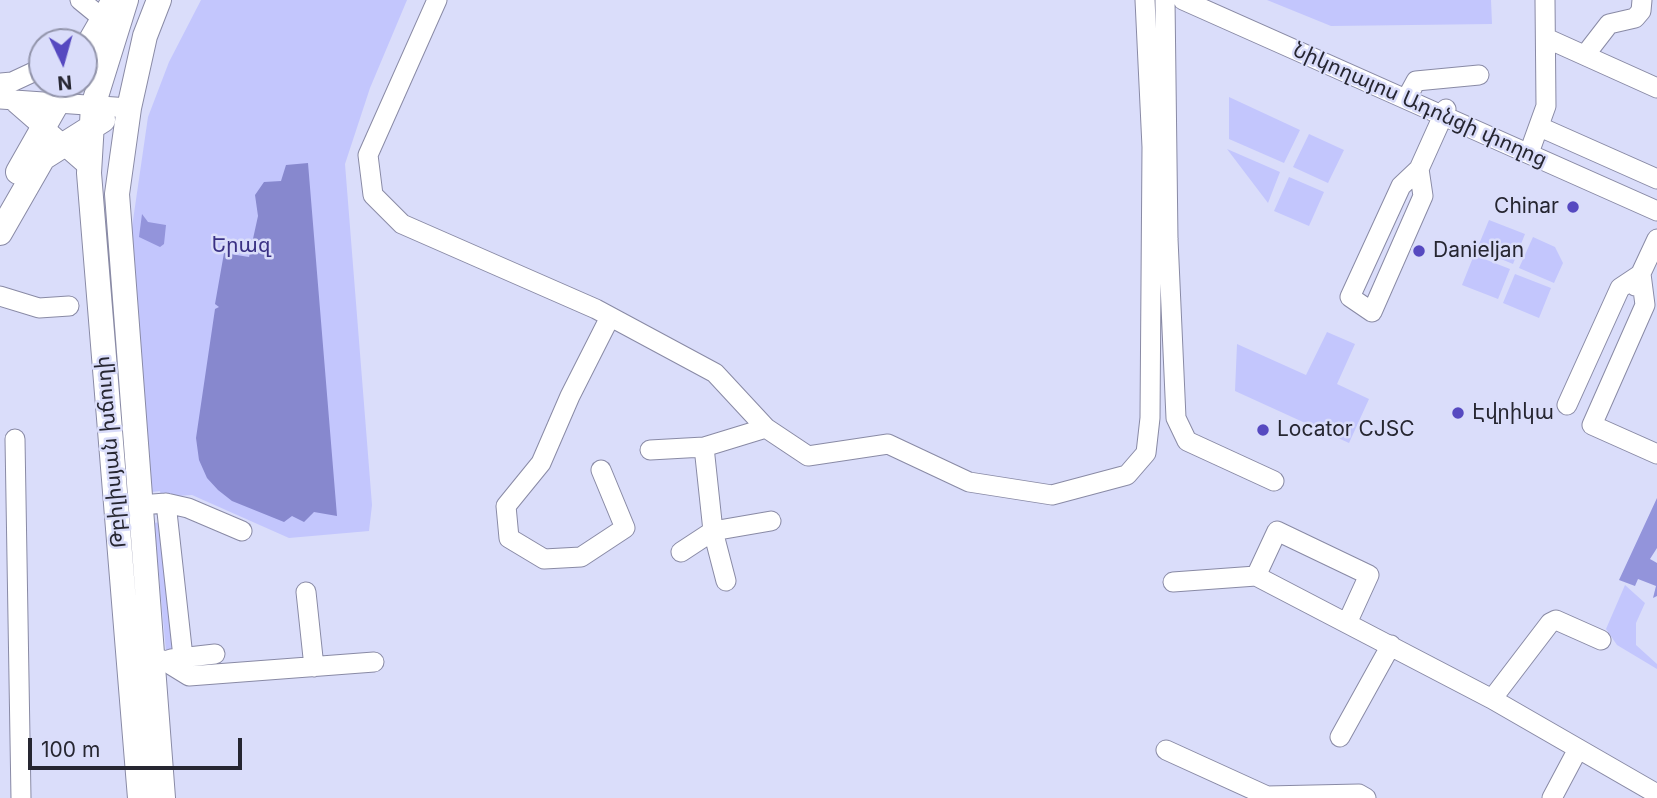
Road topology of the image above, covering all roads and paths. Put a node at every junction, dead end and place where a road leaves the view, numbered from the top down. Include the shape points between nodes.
1 (80, 0) edge
2 (126, 0) edge
3 (159, 0) edge
4 (437, 0) edge
5 (1145, 0) edge
6 (1165, 0) edge
7 (1183, 0) edge
8 (1206, 0) edge
9 (1545, 0) edge
10 (1642, 0) edge
11 (105, 14) edge
12 (92, 28) edge
13 (1546, 38) junction
14 (1585, 55) junction
15 (28, 75) edge
16 (1479, 75) dead end
17 (0, 83) edge
18 (1657, 88) edge
19 (1410, 92) junction
20 (33, 98) edge
21 (60, 98) edge
22 (69, 98) edge
23 (10, 102) edge
24 (129, 108) junction
25 (1445, 112) junction
26 (93, 115) junction
27 (1540, 127) junction
28 (45, 144) junction
29 (1531, 150) junction
30 (90, 168) junction
31 (1419, 169) junction
32 (1657, 178) edge
33 (0, 203) edge
34 (1657, 203) edge
35 (1657, 211) edge
36 (1396, 224) dead end
37 (0, 233) edge
38 (1657, 239) edge
39 (1641, 274) junction
40 (0, 296) edge
41 (69, 306) dead end
42 (610, 317) junction
43 (1614, 333) dead end
44 (1595, 418) junction
45 (766, 428) junction
46 (15, 439) dead end
47 (704, 447) junction
48 (650, 450) dead end
49 (1657, 454) edge
50 (601, 470) dead end
51 (1274, 481) dead end
52 (167, 510) junction
53 (140, 513) junction
54 (771, 521) dead end
55 (242, 531) dead end
56 (713, 531) junction
57 (681, 552) dead end
58 (1256, 576) junction
59 (726, 581) dead end
60 (1173, 582) dead end
61 (306, 592) dead end
62 (1348, 621) junction
63 (1601, 640) dead end
64 (1391, 645) junction
65 (215, 654) dead end
66 (156, 661) junction
67 (374, 662) dead end
68 (314, 667) junction
69 (1492, 699) junction
70 (1340, 737) dead end
71 (1166, 750) dead end
72 (1578, 750) junction
73 (1657, 794) edge
74 (1334, 796) edge
75 (21, 798) edge
76 (140, 798) edge
77 (163, 798) edge
78 (1366, 798) edge
79 (1552, 798) edge

1 - 11 street
2 - 26 main road, Թբիլիսյան խճուղի
3 - 24 main road, Թբիլիսյան խճուղի via 145,36
4 - 42 street via 369,155 373,195 402,224
5 - 45 street via 1152,147 1150,418 1146,453 1127,475 1052,495 969,482 888,444 808,456
6 - 51 street via 1175,418 1187,441
7 - 25 street, Նիկողայոս Ադոնցի փողոց
8 - 19 street, Նիկողայոս Ադոնցի փողոց
9 - 13 street
10 - 14 street via 1635,18 1609,24
11 - 12 street
13 - 14 street
13 - 27 street via 1546,106
14 - 18 street
15 - 17 street
16 - 19 street via 1416,81
19 - 25 street, Նիկողայոս Ադոնցի փողոց
20 - 23 street
21 - 28 main road
22 - 26 street
23 - 28 street
24 - 26 main road
24 - 53 main road, Թբիլիսյան խճուղի via 117,194
25 - 29 street, Նիկողայոս Ադոնցի փողոց
25 - 31 street
26 - 28 main road
26 - 30 main road, Թբիլիսյան խճուղի
27 - 29 street
27 - 32 street
28 - 30 main road
28 - 33 main road
28 - 37 main road
29 - 34 street, Նիկողայոս Ադոնցի փողոց
29 - 35 street, Նիկողայոս Ադոնցի փողոց
30 - 66 main road, Թբիլիսյան խճուղի
31 - 31 street via 1401,186 1350,298 1372,312 1423,196
31 - 36 street
38 - 39 street
39 - 43 street
39 - 44 street via 1645,305
39 - 44 street via 1620,288 1563,403
40 - 41 street via 39,307
42 - 45 street via 715,373
42 - 50 street via 541,463 506,506 509,538 544,559 581,557 625,528
44 - 49 street via 1592,425
45 - 47 street
46 - 75 street
47 - 48 street
47 - 56 street
52 - 53 street
52 - 55 street via 188,508
52 - 66 street
53 - 66 main road, Թբիլիսյան խճուղի
54 - 56 street
56 - 57 street
56 - 59 street
58 - 60 street
58 - 62 street
58 - 62 street via 1277,531 1368,575
61 - 68 street
62 - 64 street
63 - 69 street via 1556,620 1550,623
64 - 69 street
64 - 70 street
65 - 66 street
66 - 68 street via 189,676
66 - 76 main road, Թբիլիսյան խճուղի
66 - 77 main road, Թբիլիսյան խճուղի
67 - 68 street
69 - 72 street
71 - 74 street via 1267,796
72 - 73 street
72 - 79 street
74 - 78 street via 1359,794

